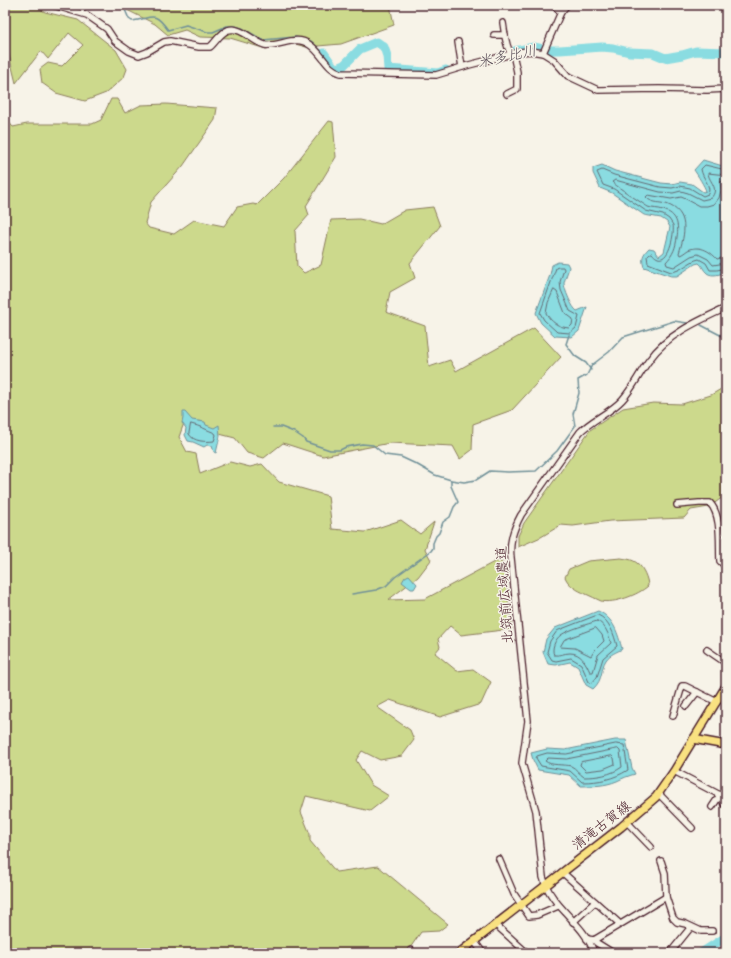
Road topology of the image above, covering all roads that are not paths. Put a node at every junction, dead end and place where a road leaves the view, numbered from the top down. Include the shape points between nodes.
1 (53, 5) edge
2 (553, 5) edge
3 (567, 5) edge
4 (561, 12) junction
5 (503, 23) dead end
6 (494, 35) dead end
7 (505, 35) junction
8 (458, 42) dead end
9 (512, 54) junction
10 (542, 54) junction
11 (462, 67) junction
12 (726, 88) edge
13 (507, 94) dead end
14 (726, 308) edge
15 (678, 505) dead end
16 (726, 567) edge
17 (707, 650) dead end
18 (726, 663) edge
19 (726, 686) edge
20 (697, 692) junction
21 (717, 702) junction
22 (686, 706) dead end
23 (673, 716) dead end
24 (693, 739) junction
25 (726, 746) edge
26 (674, 771) junction
27 (659, 794) junction
28 (723, 794) edge
29 (724, 804) dead end
30 (712, 807) dead end
31 (627, 822) junction
32 (692, 828) dead end
33 (651, 847) dead end
34 (499, 859) dead end
35 (661, 861) dead end
36 (562, 872) junction
37 (545, 886) junction
38 (666, 897) junction
39 (595, 902) junction
40 (521, 904) junction
41 (558, 906) junction
42 (573, 922) junction
43 (495, 924) junction
44 (620, 924) junction
45 (691, 927) junction
46 (712, 931) dead end
47 (587, 940) junction
48 (594, 940) junction
49 (474, 941) junction
50 (459, 953) edge
51 (483, 953) edge
52 (527, 953) edge
53 (594, 953) edge
54 (613, 953) edge
55 (670, 953) edge

1 - 11 street via 87,15 107,29 115,41 129,51 139,54 170,41 210,47 223,33 234,30 265,45 297,40 309,44 320,53 330,68 342,73 436,75
2 - 4 street
3 - 4 street
4 - 10 street
5 - 7 street
6 - 7 street
7 - 9 street via 508,50
8 - 11 street
9 - 10 street via 531,51
9 - 11 street
9 - 13 street via 518,87
10 - 12 street via 554,60 568,76 598,90
14 - 37 street, 北筑前広域農道 via 685,329 664,344 650,359 622,400 580,432 521,516 513,533 510,558 528,721 522,763 536,811
15 - 16 street via 710,503 715,509 720,560
17 - 18 street
19 - 21 main road, 清滝古賀線
20 - 21 street
20 - 22 street
20 - 23 street via 682,686
21 - 24 main road, 清滝古賀線
24 - 25 main road
24 - 26 main road, 清滝古賀線
26 - 27 main road, 清滝古賀線
26 - 28 street
27 - 31 main road, 清滝古賀線
27 - 32 street
28 - 29 street
28 - 30 street
31 - 33 street
31 - 36 main road, 清滝古賀線
34 - 40 street
35 - 38 street via 665,873
36 - 37 main road, 清滝古賀線
36 - 39 street
37 - 40 main road, 清滝古賀線
37 - 41 street, 北筑前広域農道
38 - 44 street
38 - 45 street via 673,918
39 - 42 street
39 - 44 street
40 - 41 street via 529,916
40 - 43 main road, 清滝古賀線
41 - 42 street, 北筑前広域農道
42 - 47 street, 北筑前広域農道
43 - 49 main road, 清滝古賀線
43 - 52 street
44 - 48 street
45 - 46 street via 701,931
45 - 55 street
47 - 48 street
47 - 53 street, 北筑前広域農道
48 - 54 street
49 - 50 main road, 清滝古賀線
49 - 51 street

